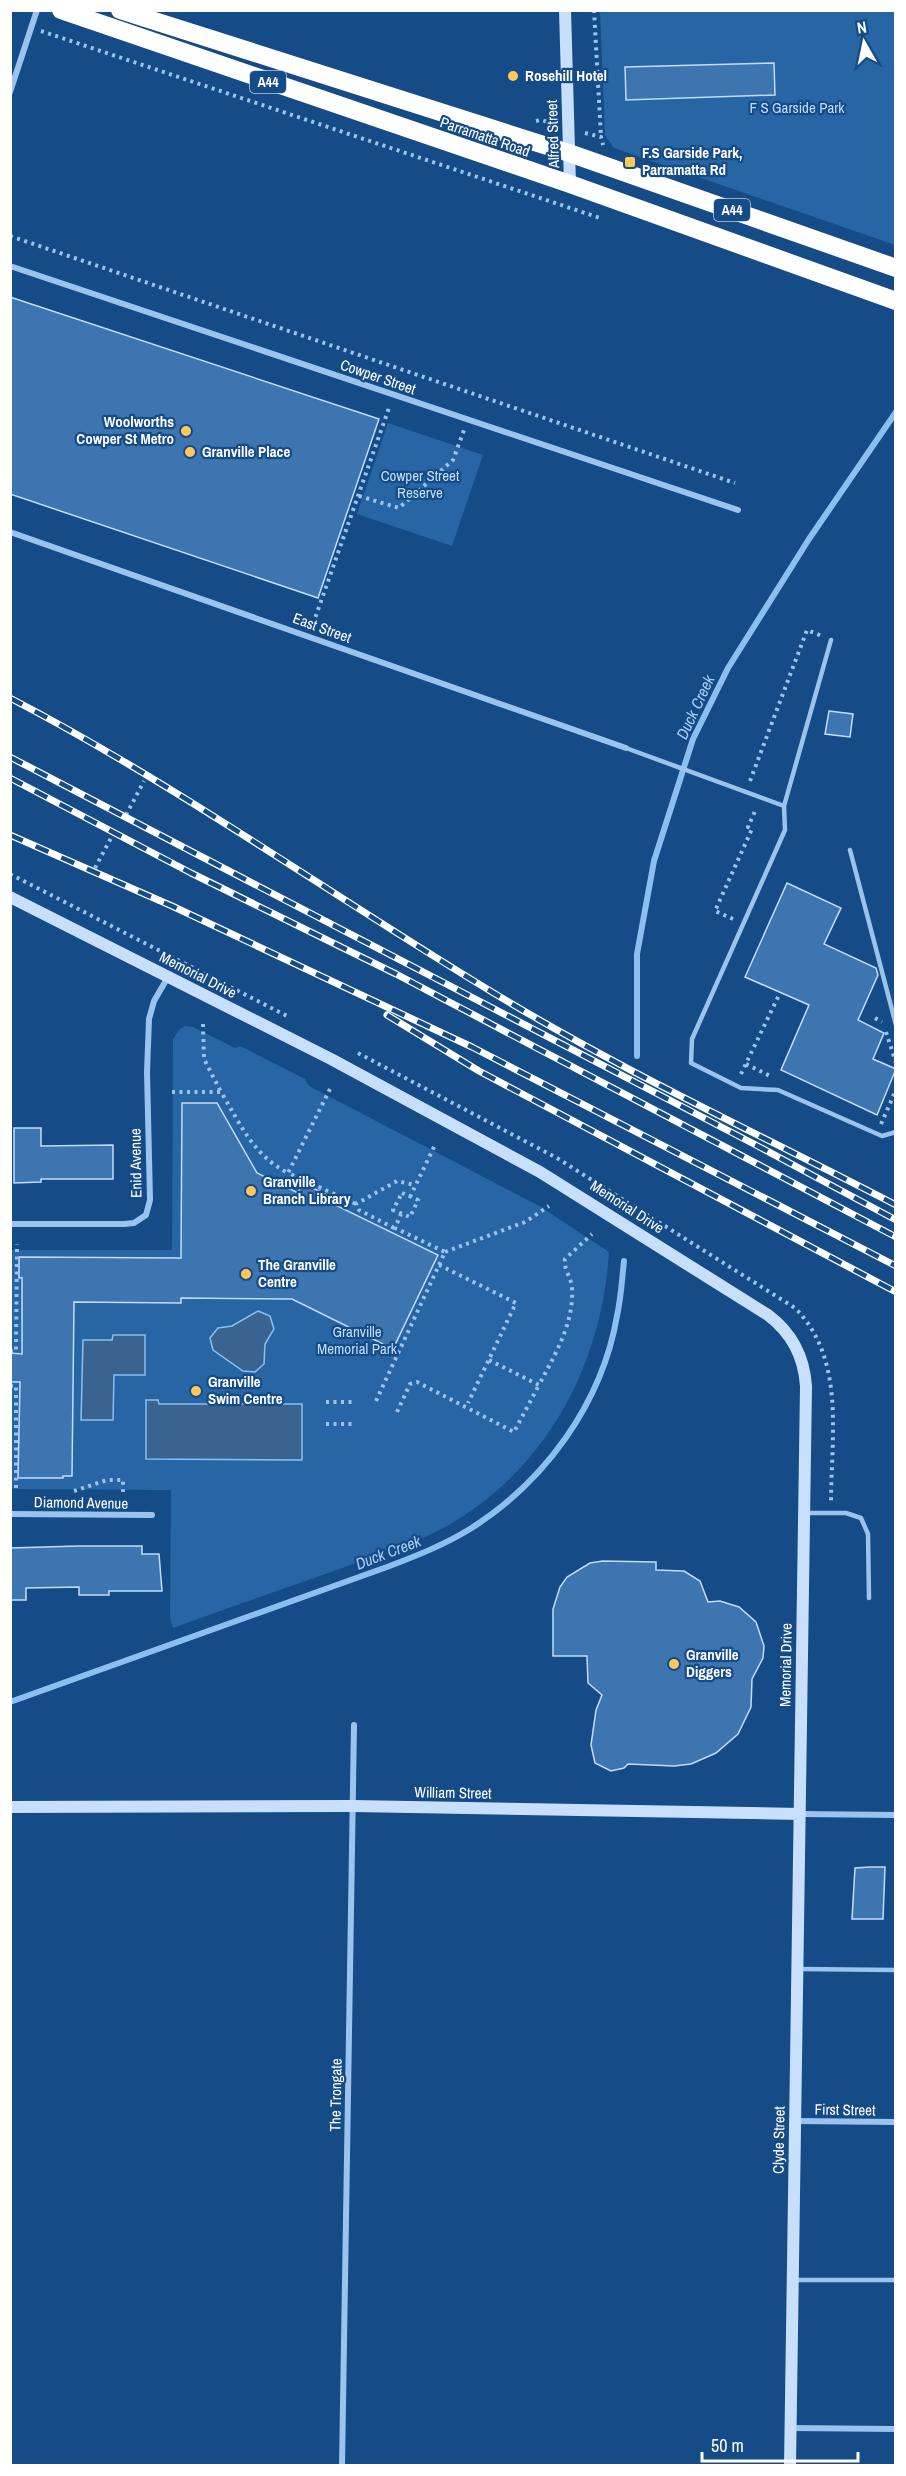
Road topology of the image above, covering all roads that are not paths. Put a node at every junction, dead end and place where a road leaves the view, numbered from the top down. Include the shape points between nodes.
1 (37, 10) edge
2 (61, 10) edge
3 (120, 10) edge
4 (565, 10) edge
5 (10, 92) edge
6 (569, 153) junction
7 (570, 184) junction
8 (10, 266) edge
9 (896, 268) edge
10 (896, 301) edge
11 (738, 510) dead end
12 (10, 532) edge
13 (831, 640) road end
14 (626, 748) joint
15 (784, 806) junction
16 (850, 850) dead end
17 (10, 897) edge
18 (168, 976) junction
19 (896, 1025) edge
20 (896, 1132) edge
21 (10, 1224) edge
22 (803, 1513) junction
23 (10, 1514) edge
24 (152, 1515) dead end
25 (869, 1598) dead end
26 (354, 1725) dead end
27 (353, 1806) junction
28 (10, 1807) edge
29 (800, 1814) junction
30 (896, 1815) edge
31 (797, 1969) junction
32 (896, 1970) edge
33 (795, 2121) junction
34 (896, 2122) edge
35 (791, 2280) junction
36 (896, 2280) edge
37 (791, 2428) junction
38 (896, 2428) edge
39 (342, 2466) edge
40 (790, 2466) edge

1 - 5 street
2 - 7 highway, Parramatta Road / A44
3 - 6 highway, Parramatta Road / A44
4 - 6 main road, Alfred Street
6 - 7 main road, Alfred Street
6 - 9 highway, Parramatta Road / A44
7 - 10 highway, Parramatta Road / A44
8 - 11 street, Cowper Street
12 - 14 street, East Street
13 - 15 lane
14 - 15 lane
15 - 20 lane via 785,830 692,1039 691,1063 741,1088 778,1090 882,1136
16 - 19 lane
17 - 18 main road, Memorial Drive
18 - 21 street, Enid Avenue via 149,1019 150,1200 146,1215 124,1224
18 - 22 main road, Memorial Drive via 569,1188 777,1322 797,1348 805,1378
22 - 25 lane via 846,1513 861,1518 868,1534
22 - 29 main road, Memorial Drive
23 - 24 street, Diamond Avenue
26 - 27 street, The Trongate
27 - 28 main road, William Street
27 - 29 main road, William Street
27 - 39 street, The Trongate
29 - 30 street, William Street
29 - 31 main road, Clyde Street
31 - 32 lane
31 - 33 main road, Clyde Street
33 - 34 street, First Street
33 - 35 main road, Clyde Street
35 - 36 lane
35 - 37 main road, Clyde Street
37 - 38 street
37 - 40 main road, Clyde Street

